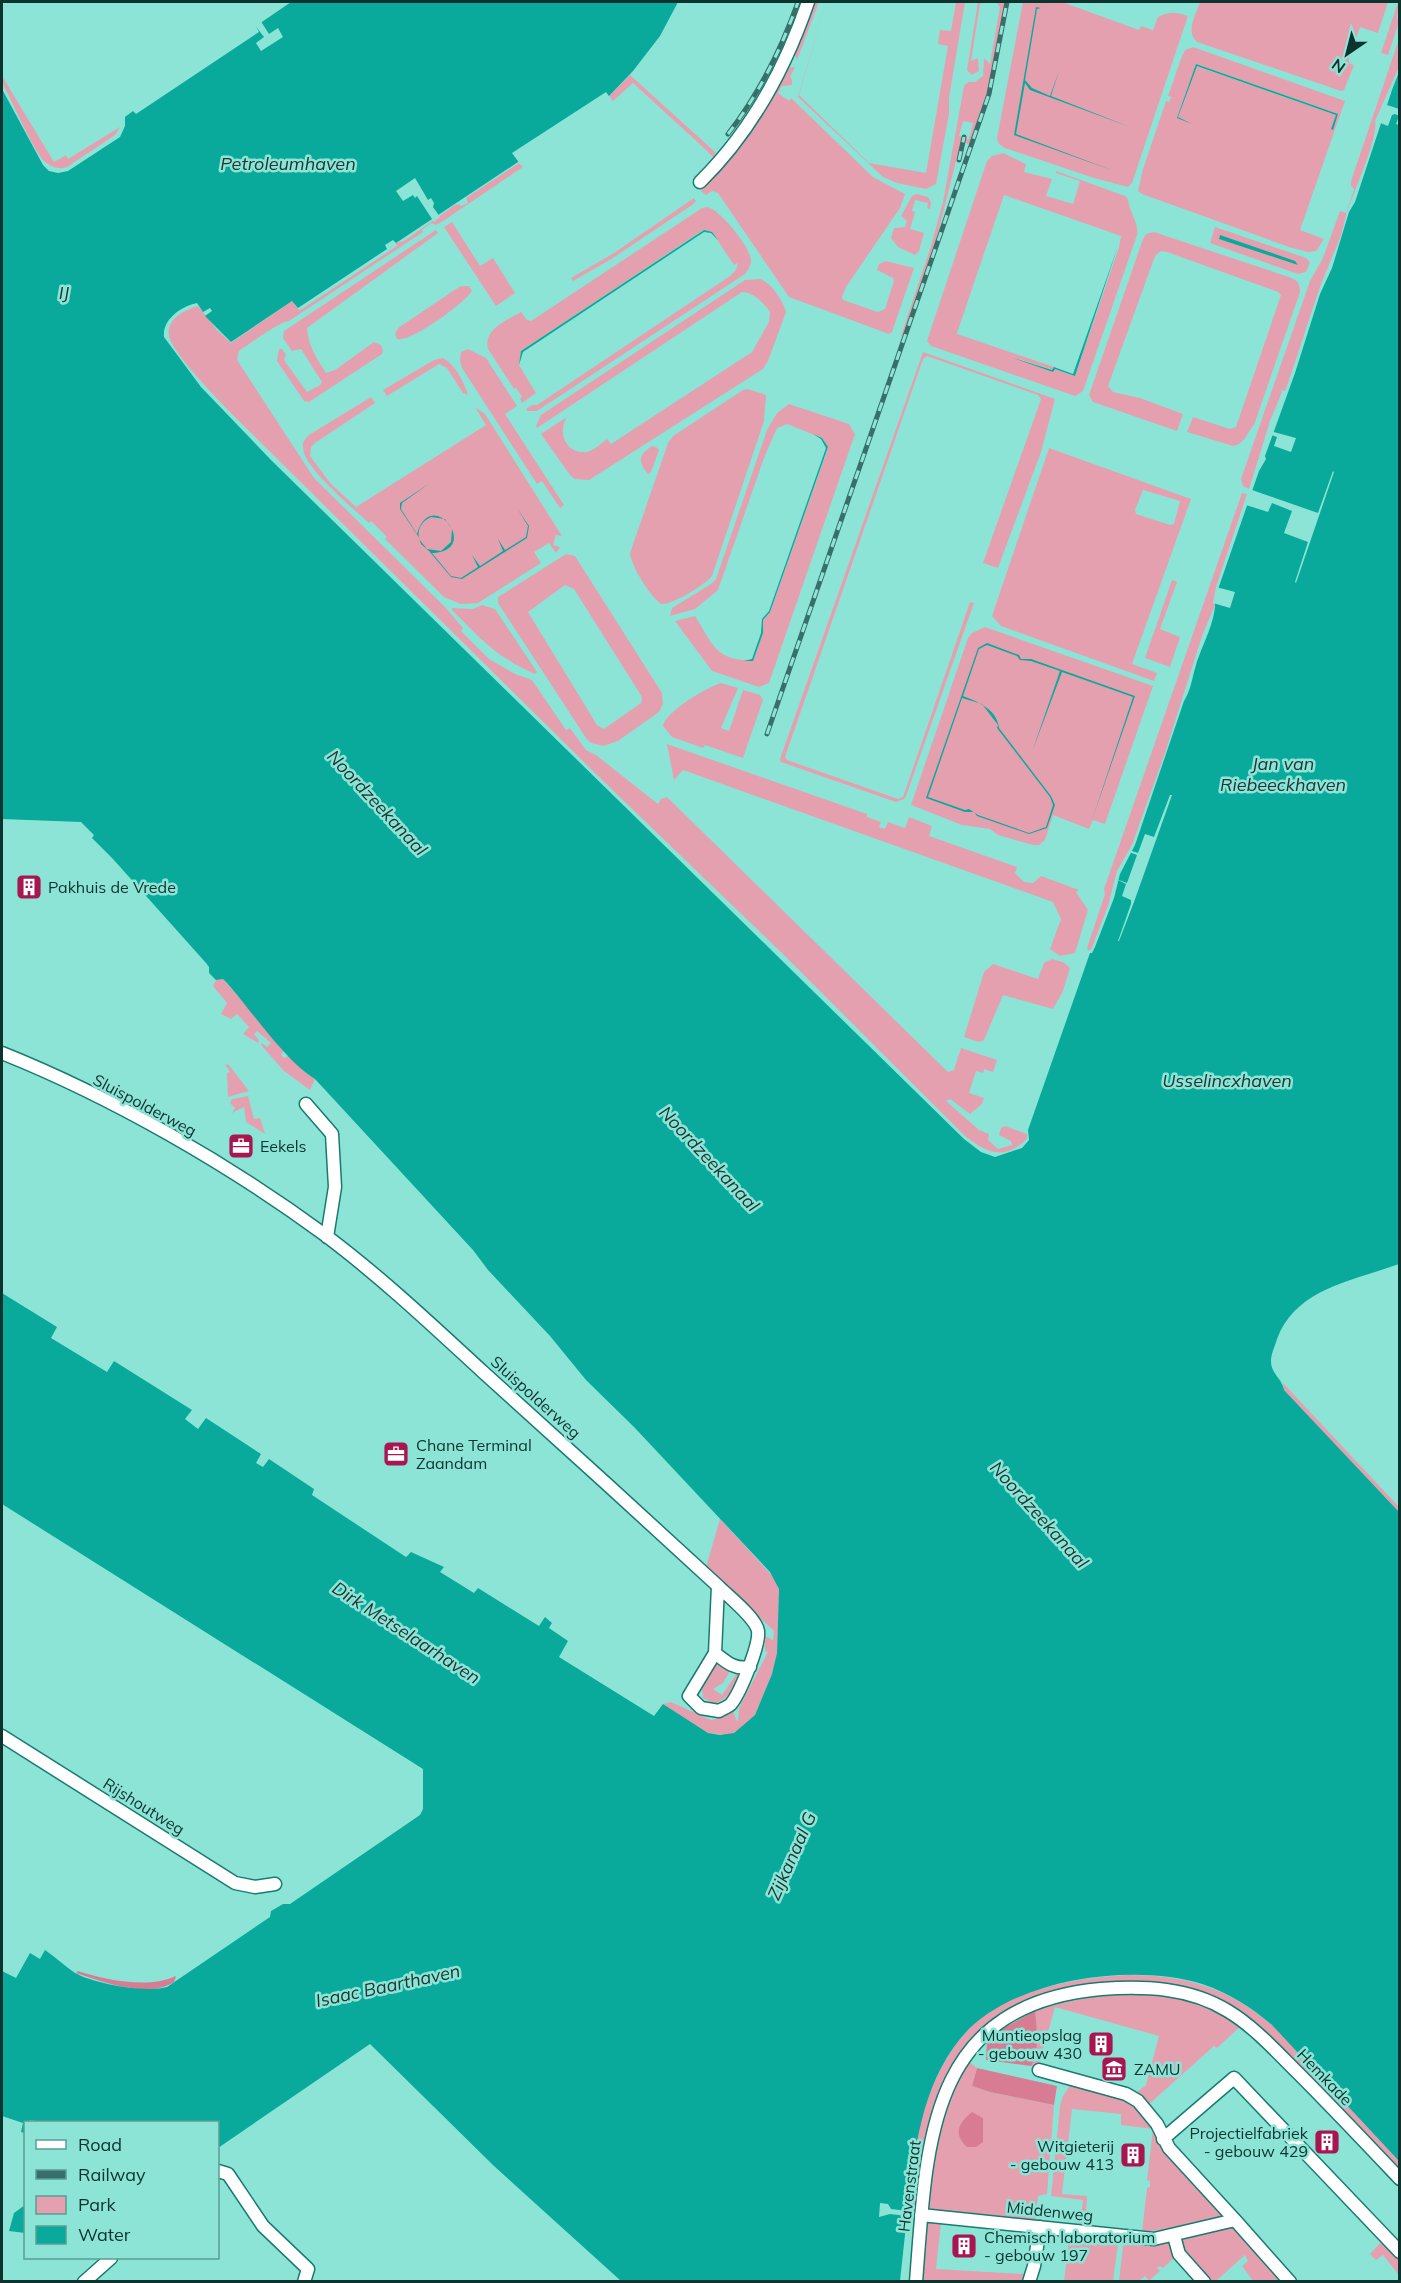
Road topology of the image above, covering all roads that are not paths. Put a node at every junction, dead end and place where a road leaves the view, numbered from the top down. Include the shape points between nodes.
1 (807, 2) edge
2 (700, 182) dead end
3 (2, 1053) edge
4 (306, 1104) dead end
5 (327, 1237) junction
6 (718, 1586) junction
7 (715, 1653) junction
8 (750, 1667) junction
9 (2, 1736) edge
10 (274, 1884) dead end
11 (1220, 2006) joint
12 (1039, 2070) dead end
13 (1163, 2139) junction
14 (219, 2171) edge
15 (1400, 2178) edge
16 (921, 2215) junction
17 (1234, 2220) junction
18 (1040, 2227) junction
19 (1174, 2236) junction
20 (1400, 2252) edge
21 (110, 2259) edge
22 (84, 2282) edge
23 (304, 2282) edge
24 (916, 2282) edge
25 (1029, 2282) edge
26 (1204, 2282) edge
27 (1290, 2282) edge

1 - 2 street via 764,100 732,148
3 - 5 street, Sluispolderweg via 195,1149
4 - 5 street via 332,1134 334,1187
5 - 6 street, Sluispolderweg via 433,1325
6 - 7 street, Sluispolderweg
6 - 8 street, Sluispolderweg via 753,1620 758,1630
7 - 8 street via 728,1664 742,1669
7 - 8 street, Sluispolderweg via 689,1696 701,1708 719,1711 731,1704
9 - 10 street, Rijshoutweg via 236,1883 255,1887
11 - 15 street, Hemkade via 1275,2049
11 - 16 street, Havenstraat via 1162,1988 1136,1987 1080,1991 1043,2001 1005,2018 978,2040 952,2078 927,2153
12 - 13 street via 1126,2094 1138,2101 1157,2124
13 - 17 street
13 - 20 street via 1233,2078
14 - 23 street via 228,2174 263,2226 308,2269
16 - 18 street, Middenweg
16 - 24 street, Havenstraat
17 - 19 street, Middenweg
17 - 27 street
18 - 19 street, Middenweg via 1154,2239
18 - 25 street
19 - 26 street via 1179,2254
21 - 22 street

